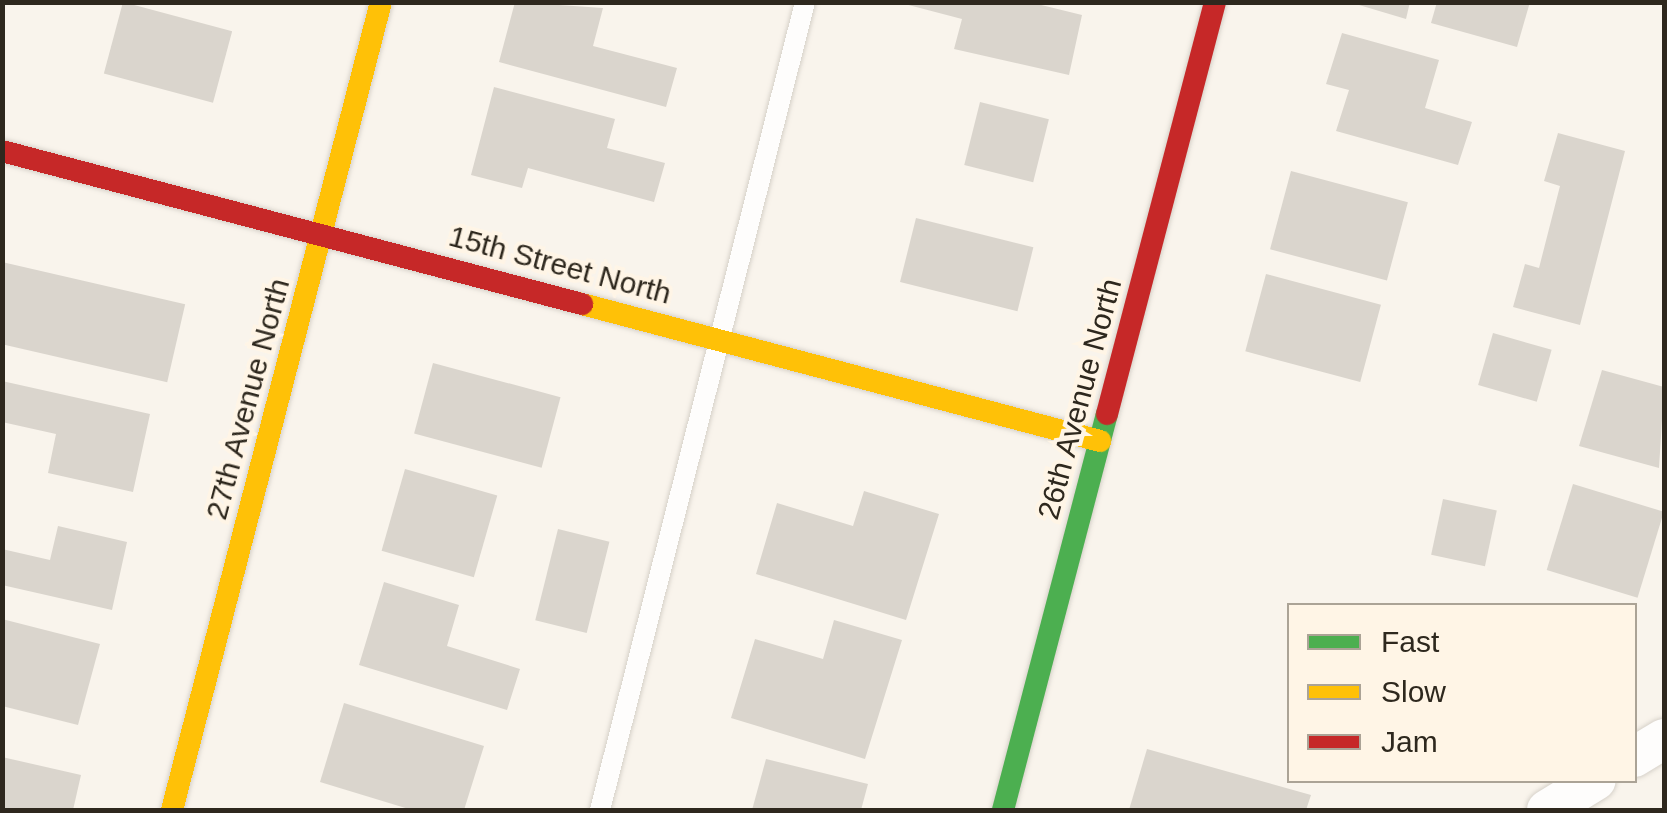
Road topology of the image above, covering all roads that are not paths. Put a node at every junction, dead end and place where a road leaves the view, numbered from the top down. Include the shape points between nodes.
1 (381, 2) edge
2 (805, 2) edge
3 (1215, 2) edge
4 (2, 151) edge
5 (323, 232) junction
6 (719, 338) junction
7 (1100, 441) junction
8 (1664, 739) edge
9 (1637, 755) edge
10 (1591, 783) edge
11 (172, 810) edge
12 (600, 810) edge
13 (1003, 810) edge
14 (1548, 810) edge

1 - 5 street, 27th Avenue North
2 - 6 lane
3 - 7 street, 26th Avenue North
4 - 5 street, 15th Street North
5 - 6 street, 15th Street North
5 - 11 street, 27th Avenue North
6 - 7 street, 15th Street North
6 - 12 lane
7 - 13 street, 26th Avenue North
8 - 9 street
10 - 14 street

